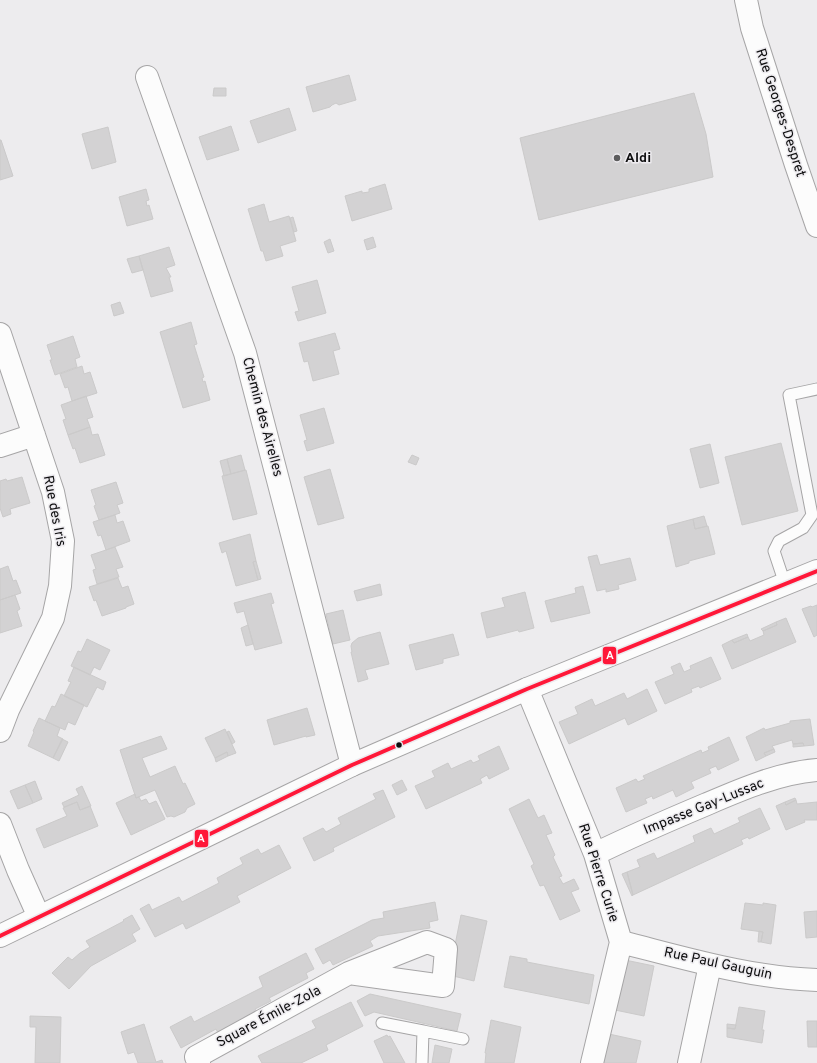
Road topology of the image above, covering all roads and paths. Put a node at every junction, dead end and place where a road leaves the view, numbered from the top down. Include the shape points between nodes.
1 (746, 0) edge
2 (147, 77) dead end
3 (817, 226) edge
4 (0, 334) edge
5 (817, 389) edge
6 (34, 435) junction
7 (0, 446) edge
8 (817, 571) edge
9 (785, 584) junction
10 (527, 689) junction
11 (0, 731) edge
12 (352, 765) junction
13 (817, 770) edge
14 (0, 824) edge
15 (595, 854) junction
16 (39, 917) junction
17 (0, 936) edge
18 (621, 942) junction
19 (710, 965) junction
20 (349, 973) dead end
21 (817, 980) edge
22 (382, 1023) dead end
23 (423, 1031) junction
24 (463, 1039) dead end
25 (199, 1063) edge
26 (422, 1063) edge
27 (592, 1063) edge
28 (689, 1063) edge

1 - 3 street, Rue Georges-Despret via 752,28
2 - 12 street, Chemin des Airelles via 245,353
4 - 6 street, Rue des Iris
5 - 9 lane via 789,395 812,514 804,528 779,541 774,551
6 - 7 street
6 - 11 street, Rue des Iris via 53,492 63,541 60,586 53,618
8 - 9 street
9 - 10 street
10 - 12 street
10 - 15 street, Rue Pierre Curie
12 - 16 street
13 - 15 street, Impasse Gay-Lussac via 783,776 743,789
14 - 16 street
15 - 18 street, Rue Pierre Curie
16 - 17 street
18 - 19 street, Rue Paul Gauguin
18 - 27 street, Rue Pierre Curie
19 - 21 street, Rue Paul Gauguin via 750,973
19 - 28 street
20 - 25 street, Square Émile-Zola via 196,1057
22 - 23 lane
23 - 24 lane
23 - 26 lane

